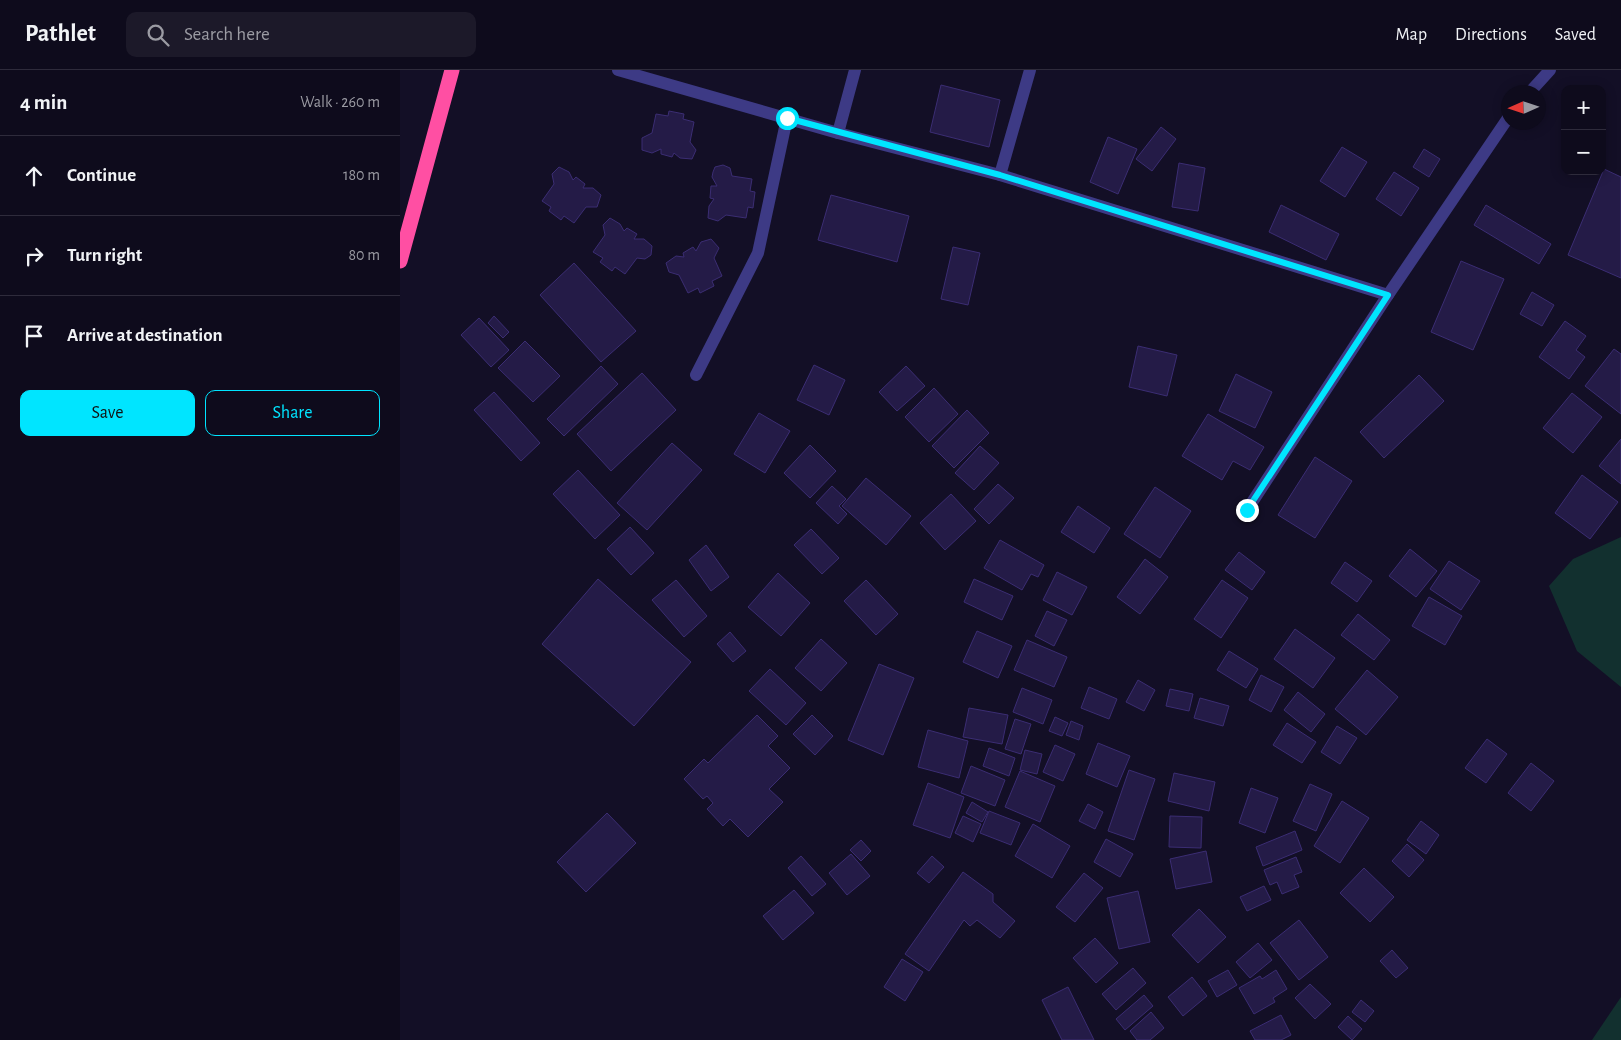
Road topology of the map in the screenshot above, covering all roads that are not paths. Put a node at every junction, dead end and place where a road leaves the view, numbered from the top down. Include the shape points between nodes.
1 (452, 70) edge
2 (618, 70) edge
3 (855, 70) edge
4 (1030, 70) edge
5 (1550, 70) edge
6 (1536, 85) edge
7 (787, 118) junction
8 (1501, 128) edge
9 (838, 133) junction
10 (1000, 175) junction
11 (400, 261) edge
12 (1388, 295) junction
13 (696, 375) dead end
14 (1247, 510) dead end

1 - 11 highway
2 - 7 street
3 - 9 street
4 - 10 street
5 - 6 street
7 - 9 street
7 - 13 street via 758,253
8 - 12 street
9 - 10 street
10 - 12 street
12 - 14 street

